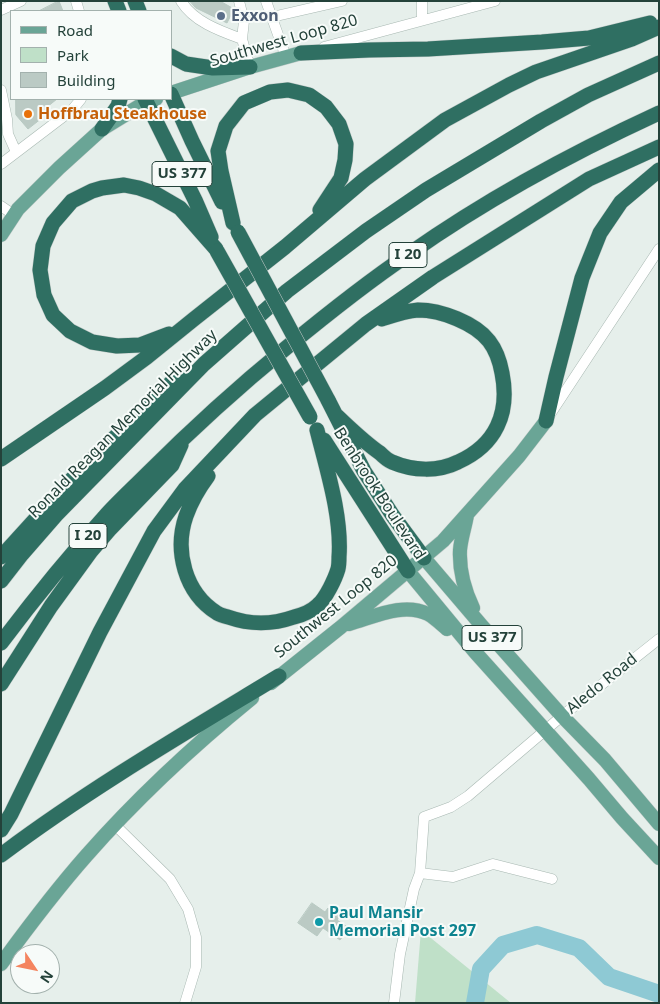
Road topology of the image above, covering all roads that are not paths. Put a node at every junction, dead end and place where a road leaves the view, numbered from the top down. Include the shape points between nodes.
1 (21, 1) edge
2 (181, 1) edge
3 (239, 1) edge
4 (266, 1) edge
5 (422, 1) edge
6 (495, 1) edge
7 (339, 2) edge
8 (1, 10) edge
9 (272, 17) junction
10 (422, 20) junction
11 (659, 21) edge
12 (659, 27) edge
13 (242, 39) junction
14 (301, 54) junction
15 (172, 57) edge
16 (286, 58) junction
17 (659, 63) edge
18 (250, 67) junction
19 (1, 90) edge
20 (172, 93) edge
21 (172, 95) edge
22 (80, 100) edge
23 (120, 100) edge
24 (149, 100) edge
25 (659, 113) edge
26 (102, 129) junction
27 (659, 147) edge
28 (16, 152) junction
29 (3, 160) edge
30 (659, 170) edge
31 (1, 206) edge
32 (14, 215) junction
33 (311, 224) junction
34 (235, 228) junction
35 (1, 235) edge
36 (659, 249) edge
37 (217, 250) junction
38 (366, 324) junction
39 (180, 330) junction
40 (204, 364) junction
41 (337, 416) junction
42 (546, 420) junction
43 (314, 424) junction
44 (241, 428) junction
45 (184, 436) junction
46 (1, 458) edge
47 (467, 515) junction
48 (1, 557) edge
49 (424, 558) junction
50 (408, 571) junction
51 (1, 580) edge
52 (482, 626) junction
53 (341, 627) junction
54 (659, 639) edge
55 (1, 643) edge
56 (475, 652) junction
57 (279, 676) junction
58 (1, 684) edge
59 (562, 716) junction
60 (545, 730) junction
61 (659, 824) edge
62 (115, 826) junction
63 (1, 830) edge
64 (1, 855) edge
65 (659, 858) edge
66 (420, 872) junction
67 (552, 879) dead end
68 (1, 964) edge
69 (185, 1003) edge
70 (394, 1003) edge

1 - 8 street
2 - 13 street via 186,10 201,21
3 - 13 street via 244,21
4 - 9 street
5 - 10 street
6 - 10 street, Southwest Loop 820
7 - 9 street
9 - 16 street
10 - 14 street, Southwest Loop 820
11 - 14 highway via 589,38
12 - 33 highway via 536,72 445,120
13 - 18 street
14 - 16 main road, Southwest Loop 820
15 - 18 highway via 186,64 213,68
16 - 18 main road, Southwest Loop 820
17 - 40 highway, Ronald Reagan Memorial Highway / I 20 via 588,95 419,195 288,291
18 - 20 main road, Southwest Loop 820
19 - 28 street via 8,134
21 - 34 highway, Benbrook Boulevard / US 377
22 - 28 street via 72,110
23 - 26 highway
24 - 26 main road
24 - 37 highway, Benbrook Boulevard / US 377
25 - 45 highway, I 20 via 566,158 411,252 303,334
26 - 32 main road
27 - 38 highway via 589,178 433,276
28 - 29 street
30 - 42 highway via 621,202 600,233 582,278
31 - 32 street
32 - 35 main road
33 - 34 highway via 341,178 346,144 339,124 326,107 310,96 288,90 270,92 244,103 226,126 218,151
33 - 39 highway
34 - 41 highway, Benbrook Boulevard / US 377, bridge
36 - 42 street, Southwest Loop 820
37 - 39 highway via 180,208 156,194 124,185 102,188 72,201 53,224 43,246 40,270 44,295 53,315 70,331 92,342 118,346 140,345
37 - 43 highway, Benbrook Boulevard / US 377, bridge
38 - 41 highway via 401,312 419,310 455,318 471,326 489,341 499,360 504,382 504,404 499,424 471,457 452,466 432,470 390,462
38 - 44 highway
39 - 46 highway via 105,388
40 - 48 highway via 186,368 72,479
40 - 51 highway, Ronald Reagan Memorial Highway / I 20 via 56,515
41 - 49 highway, Benbrook Boulevard / US 377 via 364,471
42 - 47 main road, Southwest Loop 820
43 - 44 highway via 338,522 338,569 318,605 302,615 261,624 218,614 190,586 181,554 186,516 199,488 231,448
43 - 50 highway, Benbrook Boulevard / US 377
44 - 63 highway via 186,489 154,531 100,632 12,814
45 - 55 highway, I 20 via 108,513
45 - 58 highway via 172,465 92,551 51,606
47 - 49 main road, Southwest Loop 820
47 - 52 main road via 460,550 461,574 465,592
49 - 50 main road, Southwest Loop 820
49 - 52 main road, Benbrook Boulevard / US 377
50 - 53 main road, Southwest Loop 820
50 - 56 main road, Benbrook Boulevard / US 377
52 - 59 main road, Benbrook Boulevard / US 377
53 - 56 main road via 393,611 411,609 435,618
53 - 57 main road, Southwest Loop 820
54 - 59 street, Aledo Road
56 - 60 main road, Benbrook Boulevard / US 377
57 - 62 main road, Southwest Loop 820 via 178,762
57 - 64 highway via 154,752
59 - 60 street, Aledo Road
59 - 61 main road, Benbrook Boulevard / US 377 via 605,760
60 - 65 main road, Benbrook Boulevard / US 377
60 - 66 street, Aledo Road via 468,796 424,818
62 - 68 main road, Southwest Loop 820 via 86,855
62 - 69 street via 170,879 188,909 196,937 196,967
66 - 67 street via 453,878 493,864
66 - 70 street via 400,954

